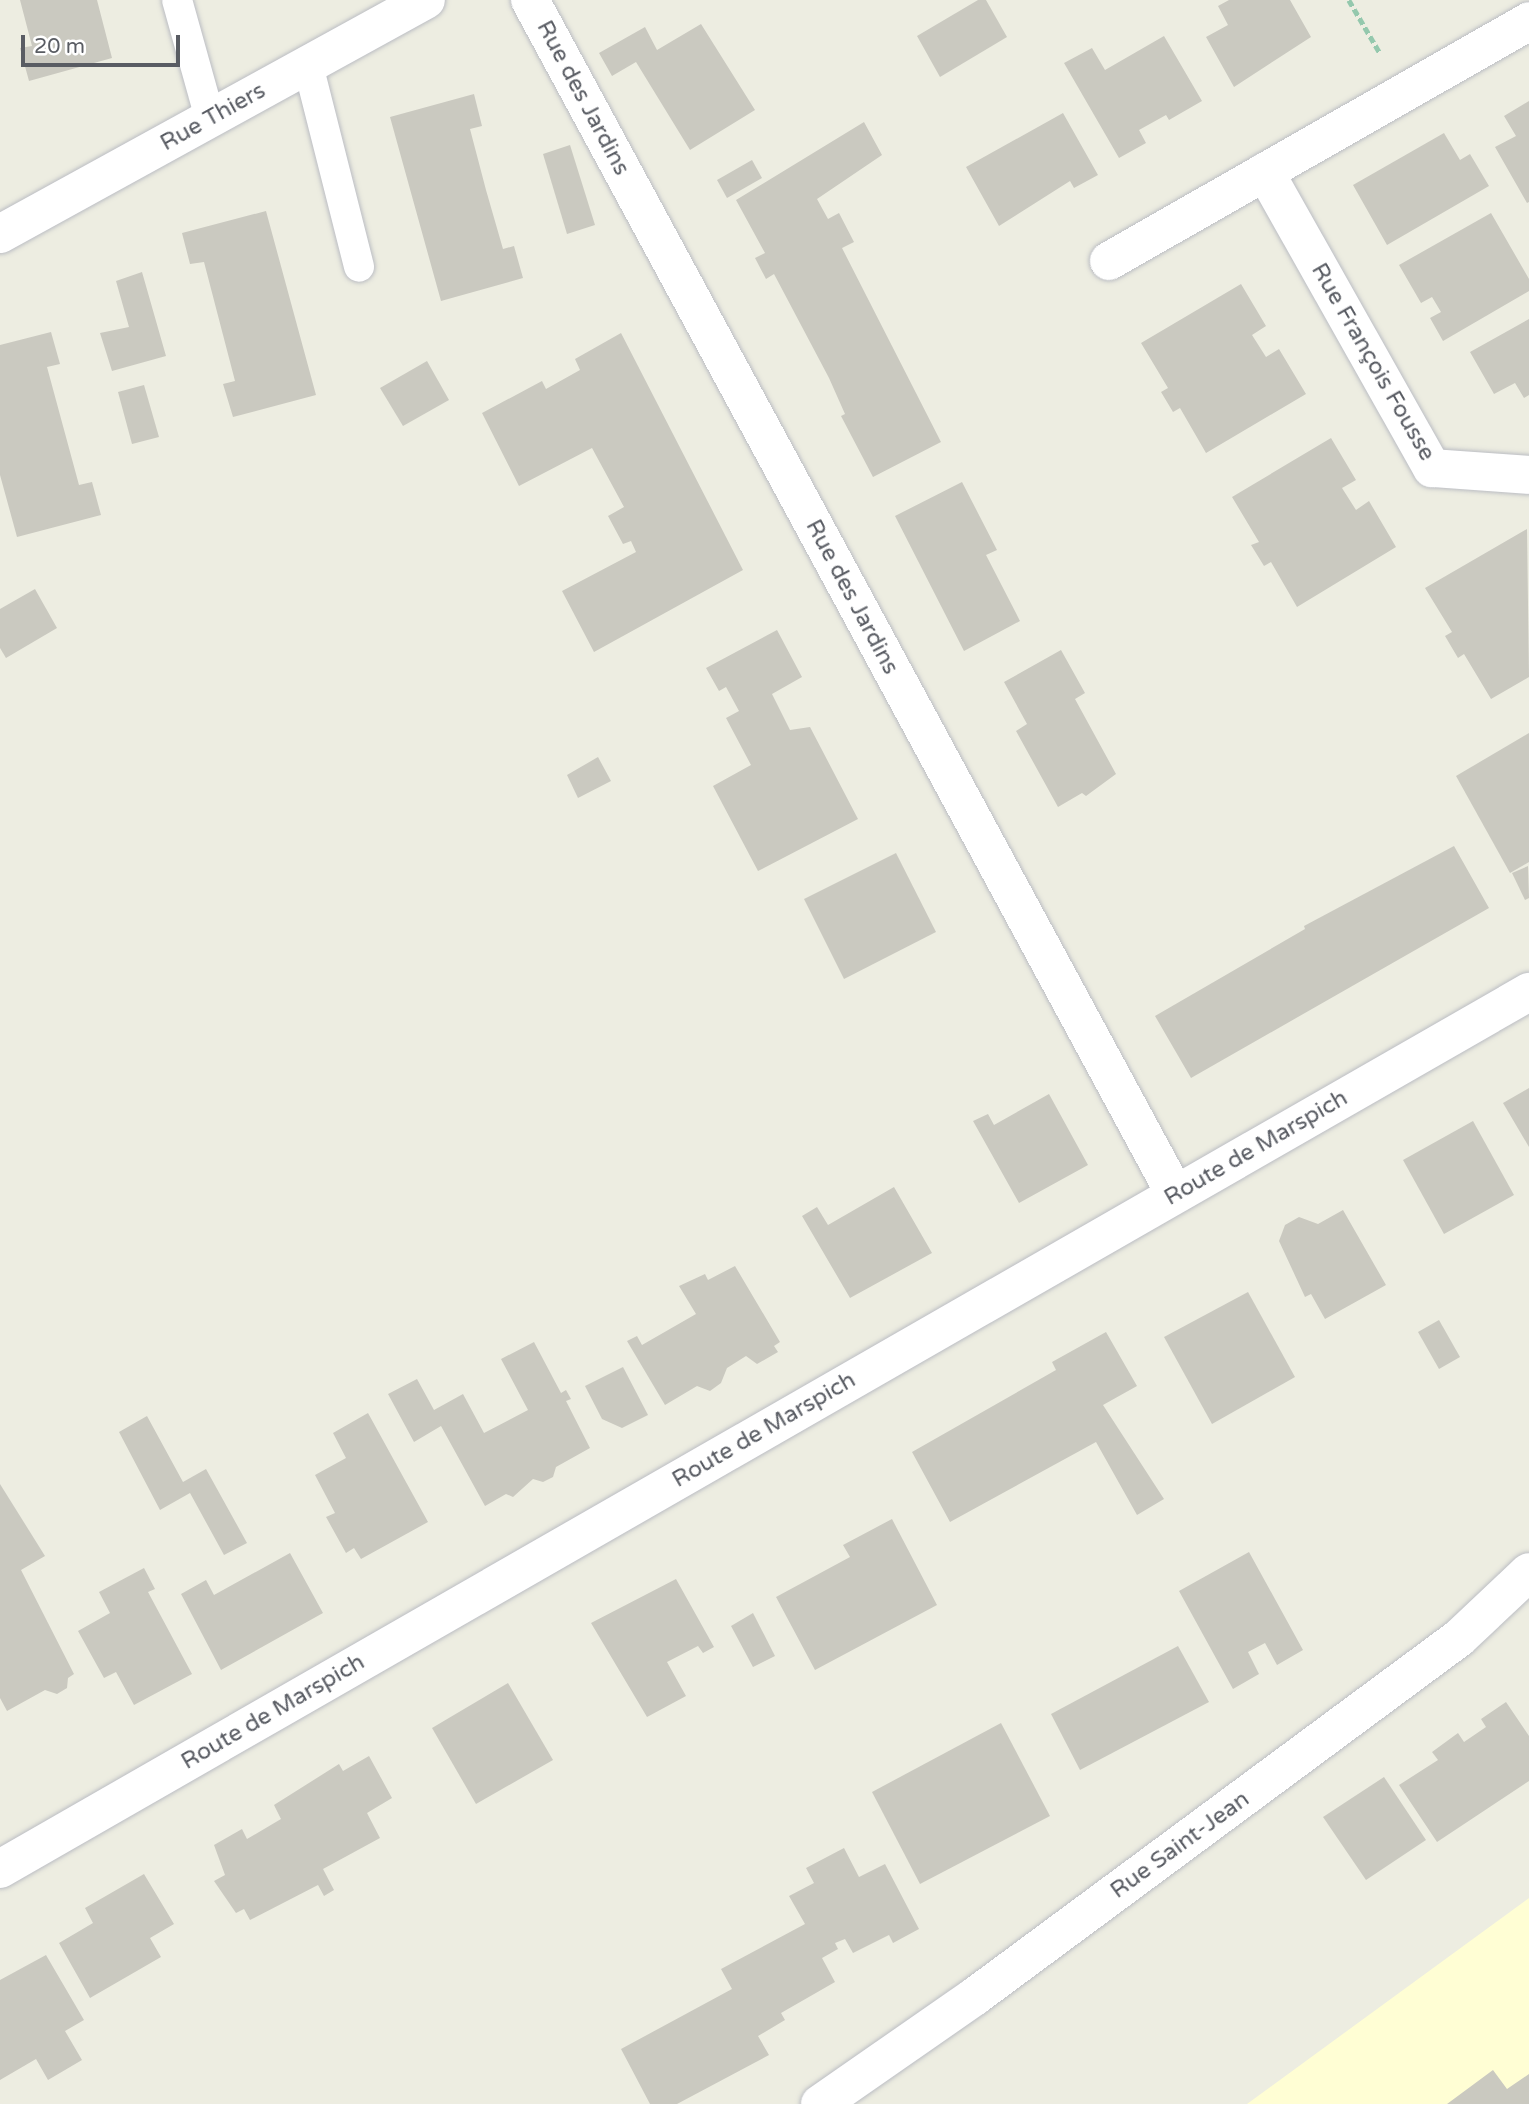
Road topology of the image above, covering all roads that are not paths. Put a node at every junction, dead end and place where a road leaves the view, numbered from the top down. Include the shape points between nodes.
1 (177, 0) edge
2 (426, 0) edge
3 (530, 0) edge
4 (1529, 21) edge
5 (308, 65) junction
6 (211, 118) junction
7 (1265, 172) junction
8 (0, 234) edge
9 (1109, 261) dead end
10 (359, 267) dead end
11 (1529, 475) edge
12 (1529, 992) edge
13 (1175, 1194) junction
14 (1529, 1572) edge
15 (0, 1869) edge
16 (820, 2104) edge

1 - 6 lane
2 - 5 street, Rue Thiers
3 - 13 street, Rue des Jardins
4 - 7 street
5 - 6 street, Rue Thiers
5 - 10 lane
6 - 8 street, Rue Thiers
7 - 9 street
7 - 11 street, Rue François Fousse via 1432,468
12 - 13 street, Route de Marspich
13 - 15 street, Route de Marspich
14 - 16 street, Rue Saint-Jean via 1459,1638 974,1997

